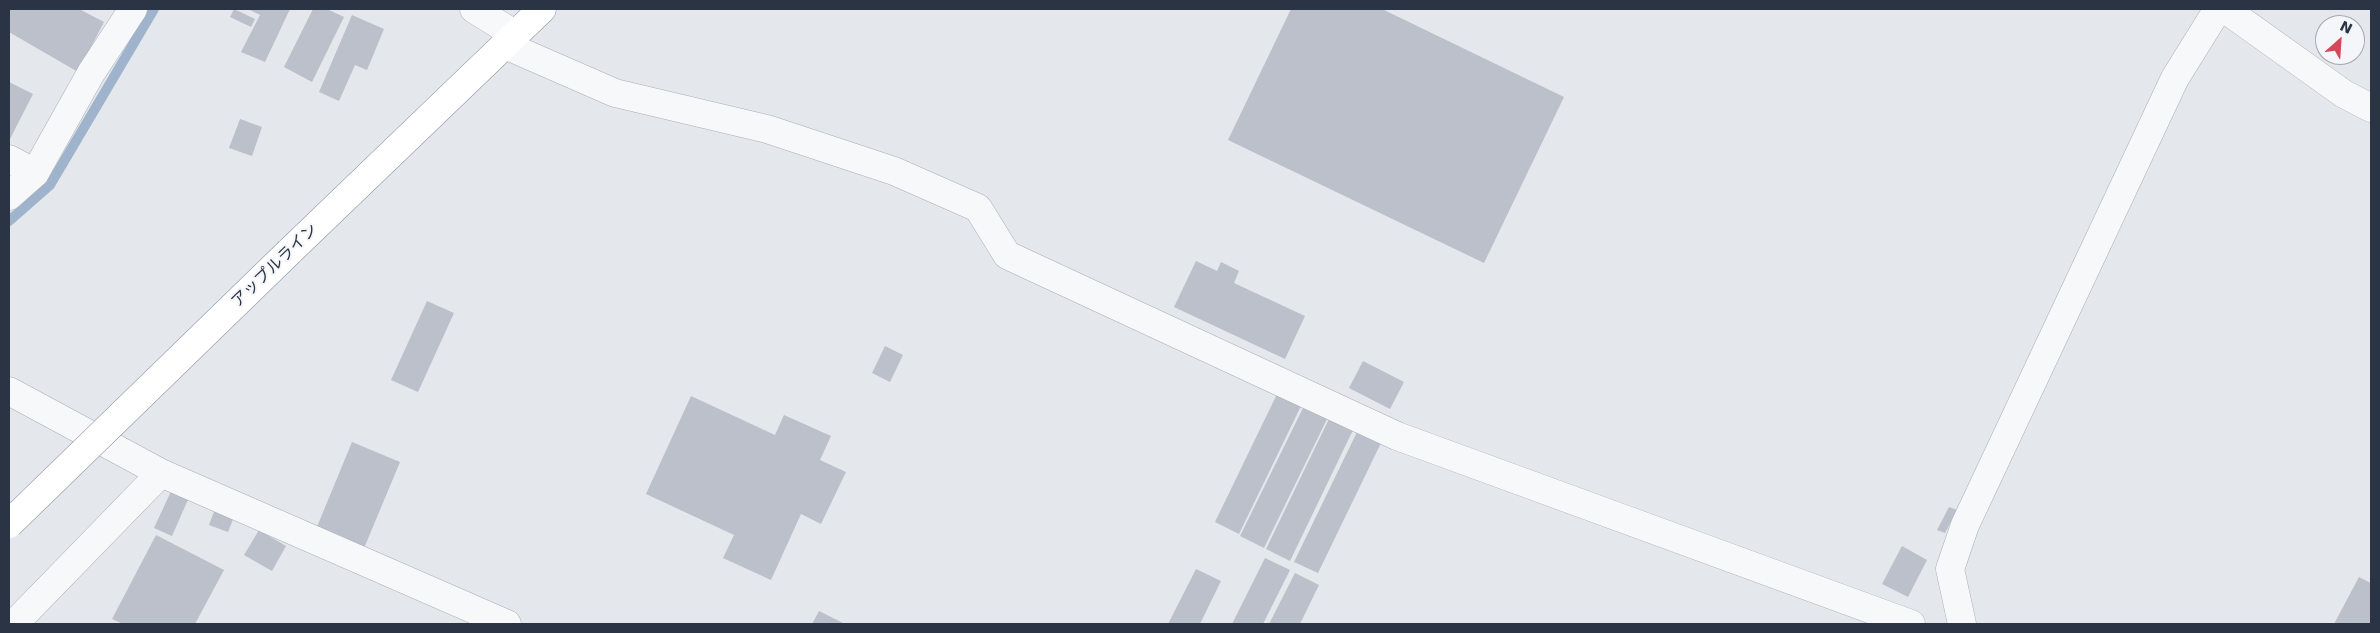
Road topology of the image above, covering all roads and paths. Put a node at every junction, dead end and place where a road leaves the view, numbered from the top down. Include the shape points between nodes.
1 (133, 9) edge
2 (474, 9) edge
3 (542, 9) edge
4 (2218, 9) edge
5 (2224, 9) edge
6 (511, 40) junction
7 (2371, 108) edge
8 (9, 159) edge
9 (35, 173) junction
10 (9, 196) edge
11 (9, 391) edge
12 (161, 473) junction
13 (9, 524) edge
14 (14, 624) edge
15 (507, 624) edge
16 (1911, 624) edge
17 (1962, 624) edge

1 - 9 street via 90,73
2 - 6 street
3 - 6 highway, アップルライン
4 - 17 street via 2175,78 1965,525 1950,569
5 - 7 street via 2344,94
6 - 13 highway, アップルライン, bridge
6 - 16 street via 615,93 768,129 894,171 978,208 1007,255 1397,436
8 - 9 street
9 - 10 street
11 - 12 street
12 - 14 street
12 - 15 street

